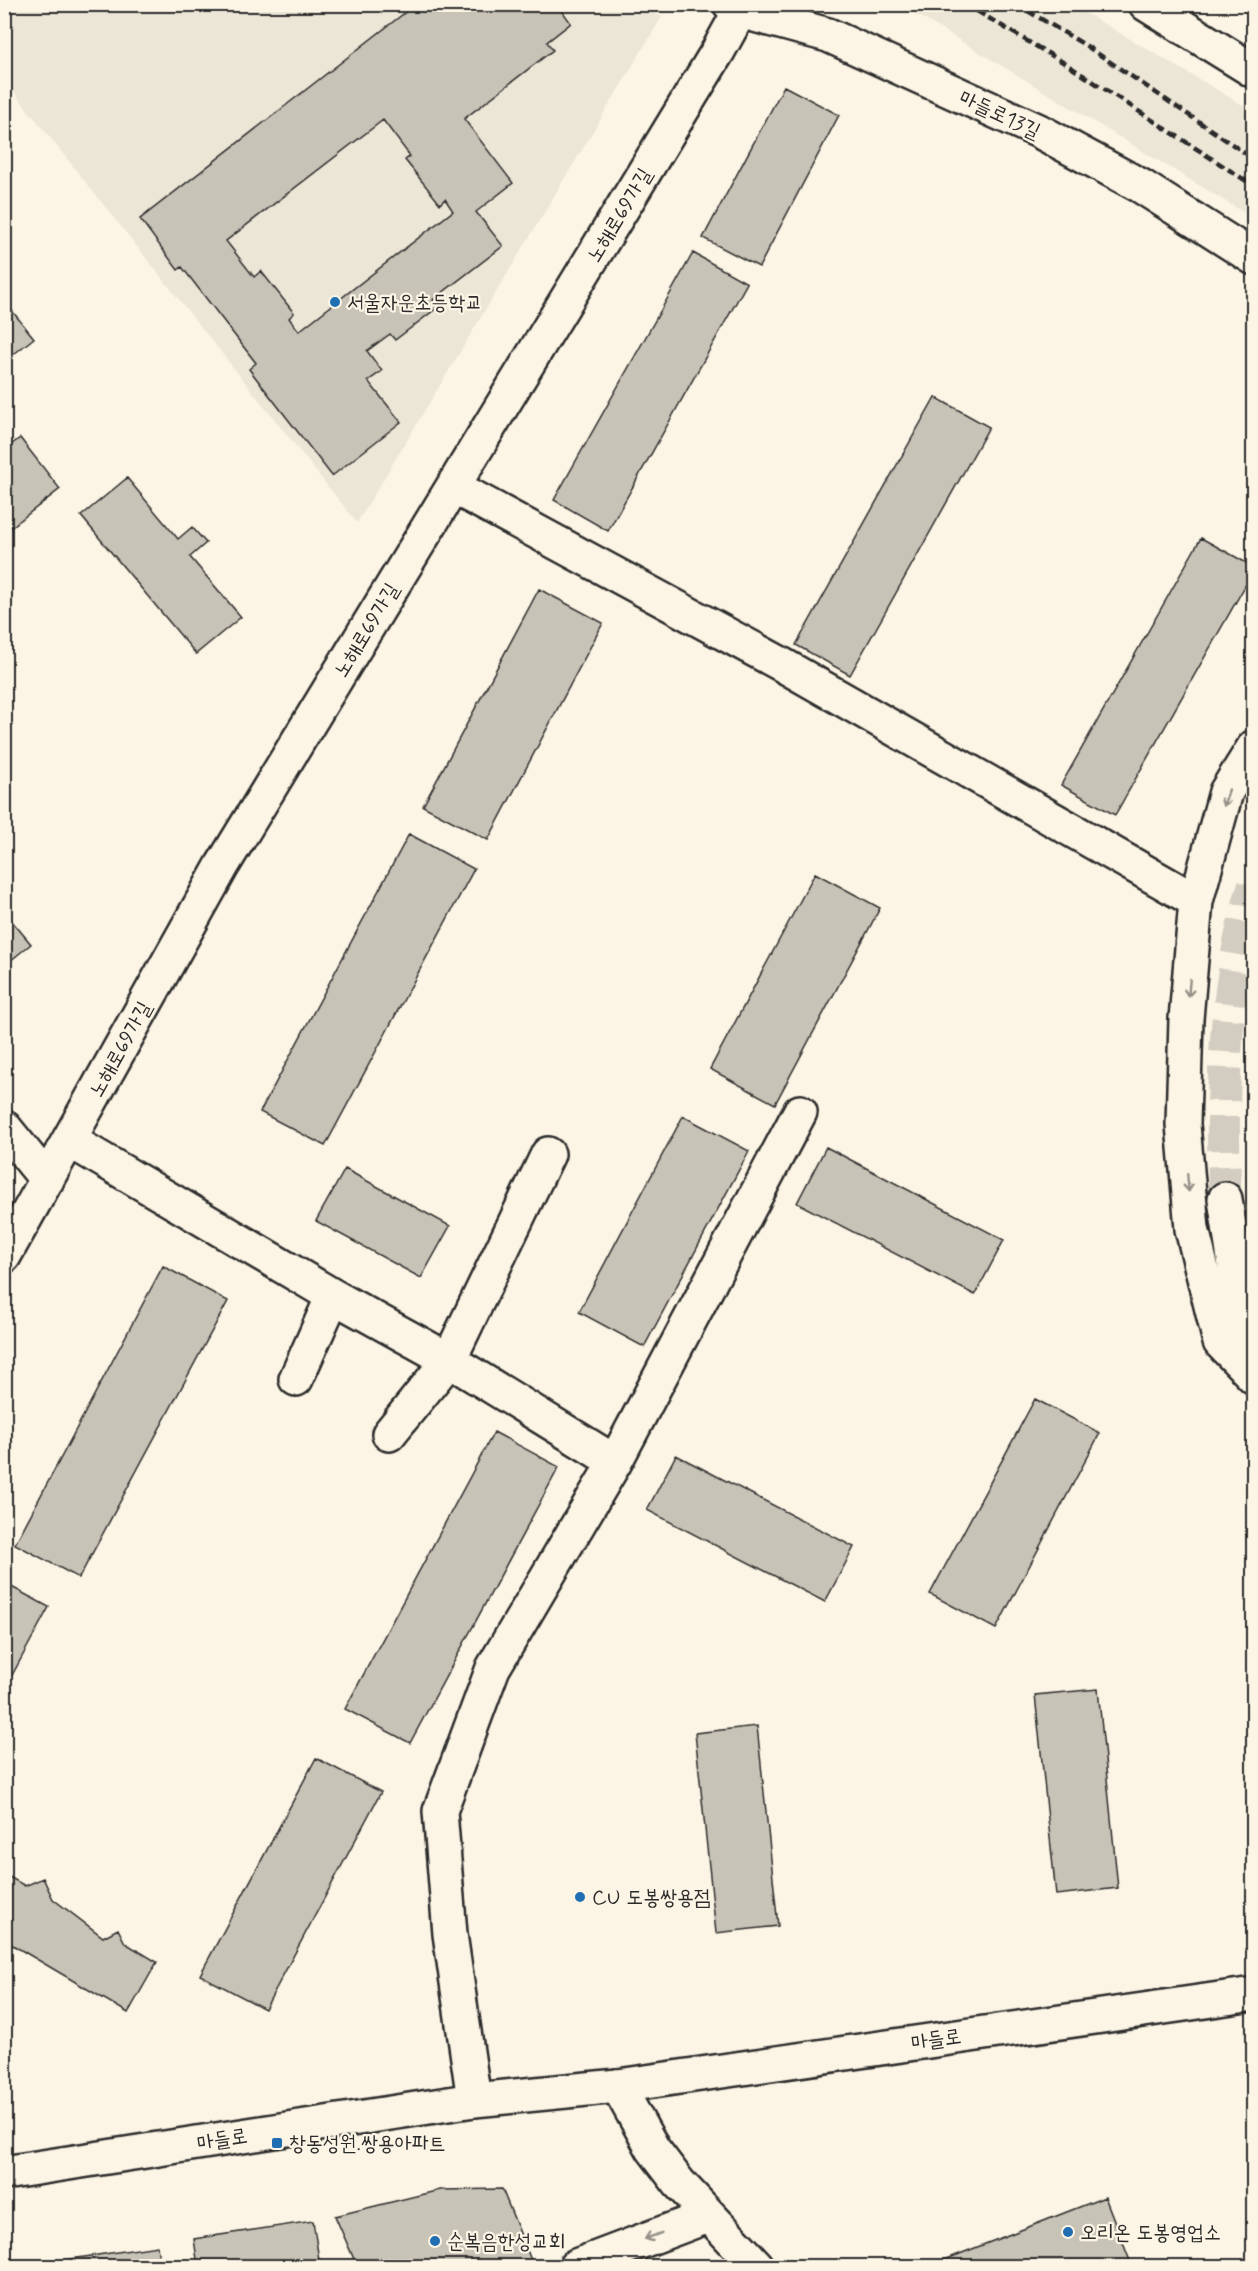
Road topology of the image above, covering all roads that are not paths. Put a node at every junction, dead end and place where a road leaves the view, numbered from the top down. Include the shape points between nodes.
1 (1146, 4) edge
2 (735, 8) edge
3 (1254, 71) edge
4 (1254, 258) edge
5 (454, 487) junction
6 (1254, 747) edge
7 (1196, 901) junction
8 (800, 1112) dead end
9 (4, 1127) edge
10 (69, 1140) junction
11 (548, 1154) dead end
12 (47, 1180) junction
13 (1225, 1199) tunnel mouth
14 (4, 1256) edge
15 (333, 1296) junction
16 (1254, 1358) edge
17 (449, 1360) junction
18 (1254, 1377) edge
19 (296, 1379) dead end
20 (389, 1434) dead end
21 (615, 1462) junction
22 (1254, 1994) edge
23 (618, 2086) junction
24 (474, 2100) junction
25 (4, 2173) edge
26 (708, 2216) junction
27 (576, 2266) edge
28 (757, 2266) edge

1 - 3 street
2 - 4 street, 마들로13길 via 828,35 1039,131 1141,186
2 - 5 street, 노해로69가길
5 - 7 street via 781,664
5 - 10 street, 노해로69가길 via 222,866
6 -> 7 street via 1226,792
7 -> 18 street via 1186,1019 1183,1124 1192,1228 1220,1342
8 - 21 street
9 - 12 street
10 - 12 street, 노해로69가길
10 - 15 street
11 - 17 street
12 - 14 street, 노해로69가길
13 - 16 street
15 - 17 street
15 - 19 street
17 - 20 street
17 - 21 street
21 - 24 street via 493,1668 440,1811 450,1934
22 - 23 street, 마들로
23 - 24 street, 마들로
23 - 26 street via 653,2149
24 - 25 street, 마들로
26 -> 27 street
26 - 28 street

